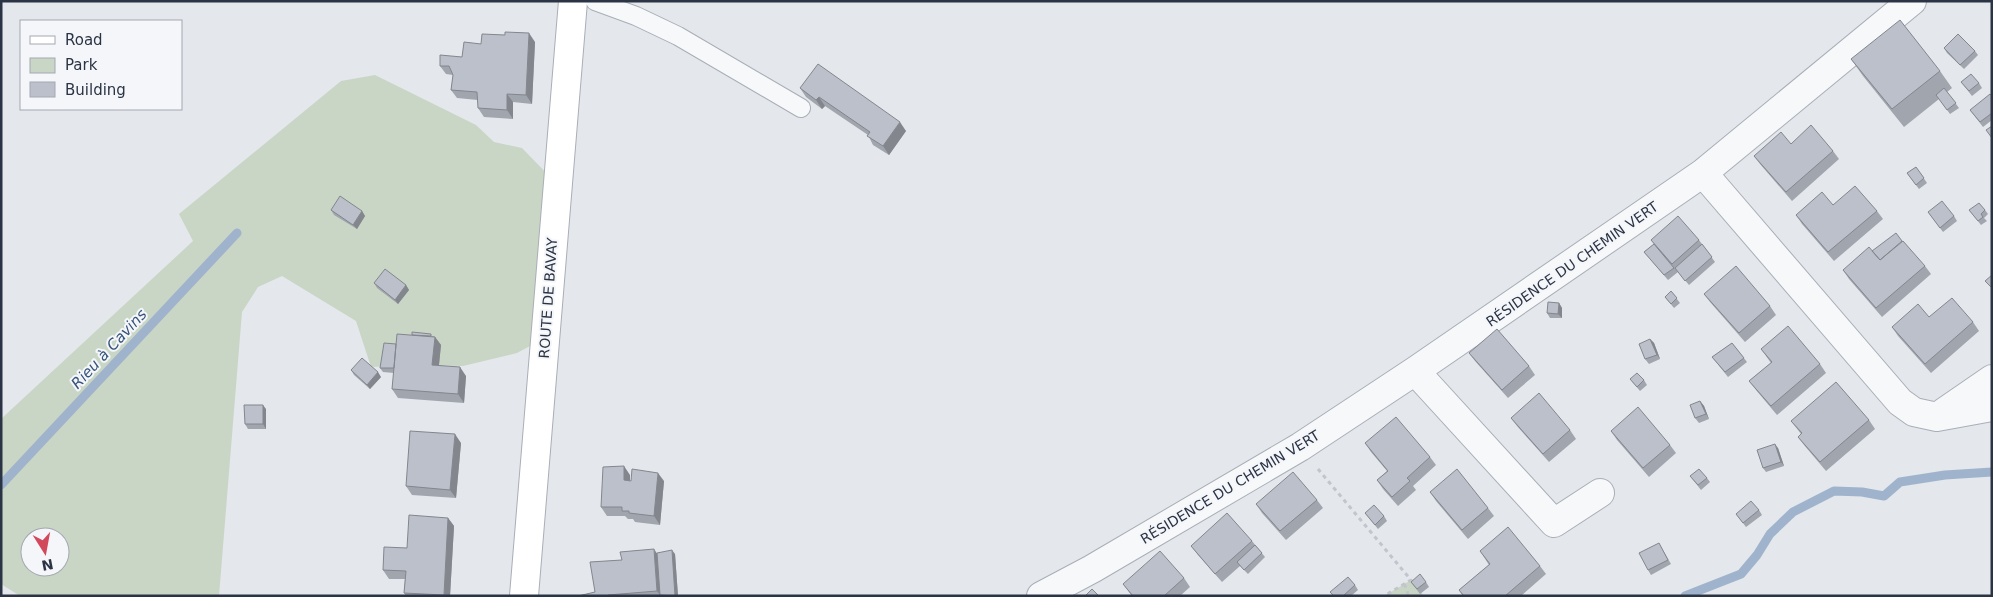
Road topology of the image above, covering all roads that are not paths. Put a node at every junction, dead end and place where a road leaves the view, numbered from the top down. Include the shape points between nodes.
1 (573, 1) edge
2 (595, 1) edge
3 (1912, 1) edge
4 (801, 108) dead end
5 (1703, 173) junction
6 (1415, 371) junction
7 (1992, 379) edge
8 (1992, 407) edge
9 (1937, 417) junction
10 (1600, 493) dead end
11 (524, 596) edge
12 (1041, 596) edge

1 - 11 main road, ROUTE DE BAVAY
2 - 4 lane via 678,36
3 - 5 street, RÉSIDENCE DU CHEMIN VERT
5 - 6 street, RÉSIDENCE DU CHEMIN VERT
5 - 9 street via 1900,402 1914,412
6 - 10 street via 1554,523
6 - 12 street, RÉSIDENCE DU CHEMIN VERT via 1300,447
7 - 9 street
8 - 9 street

